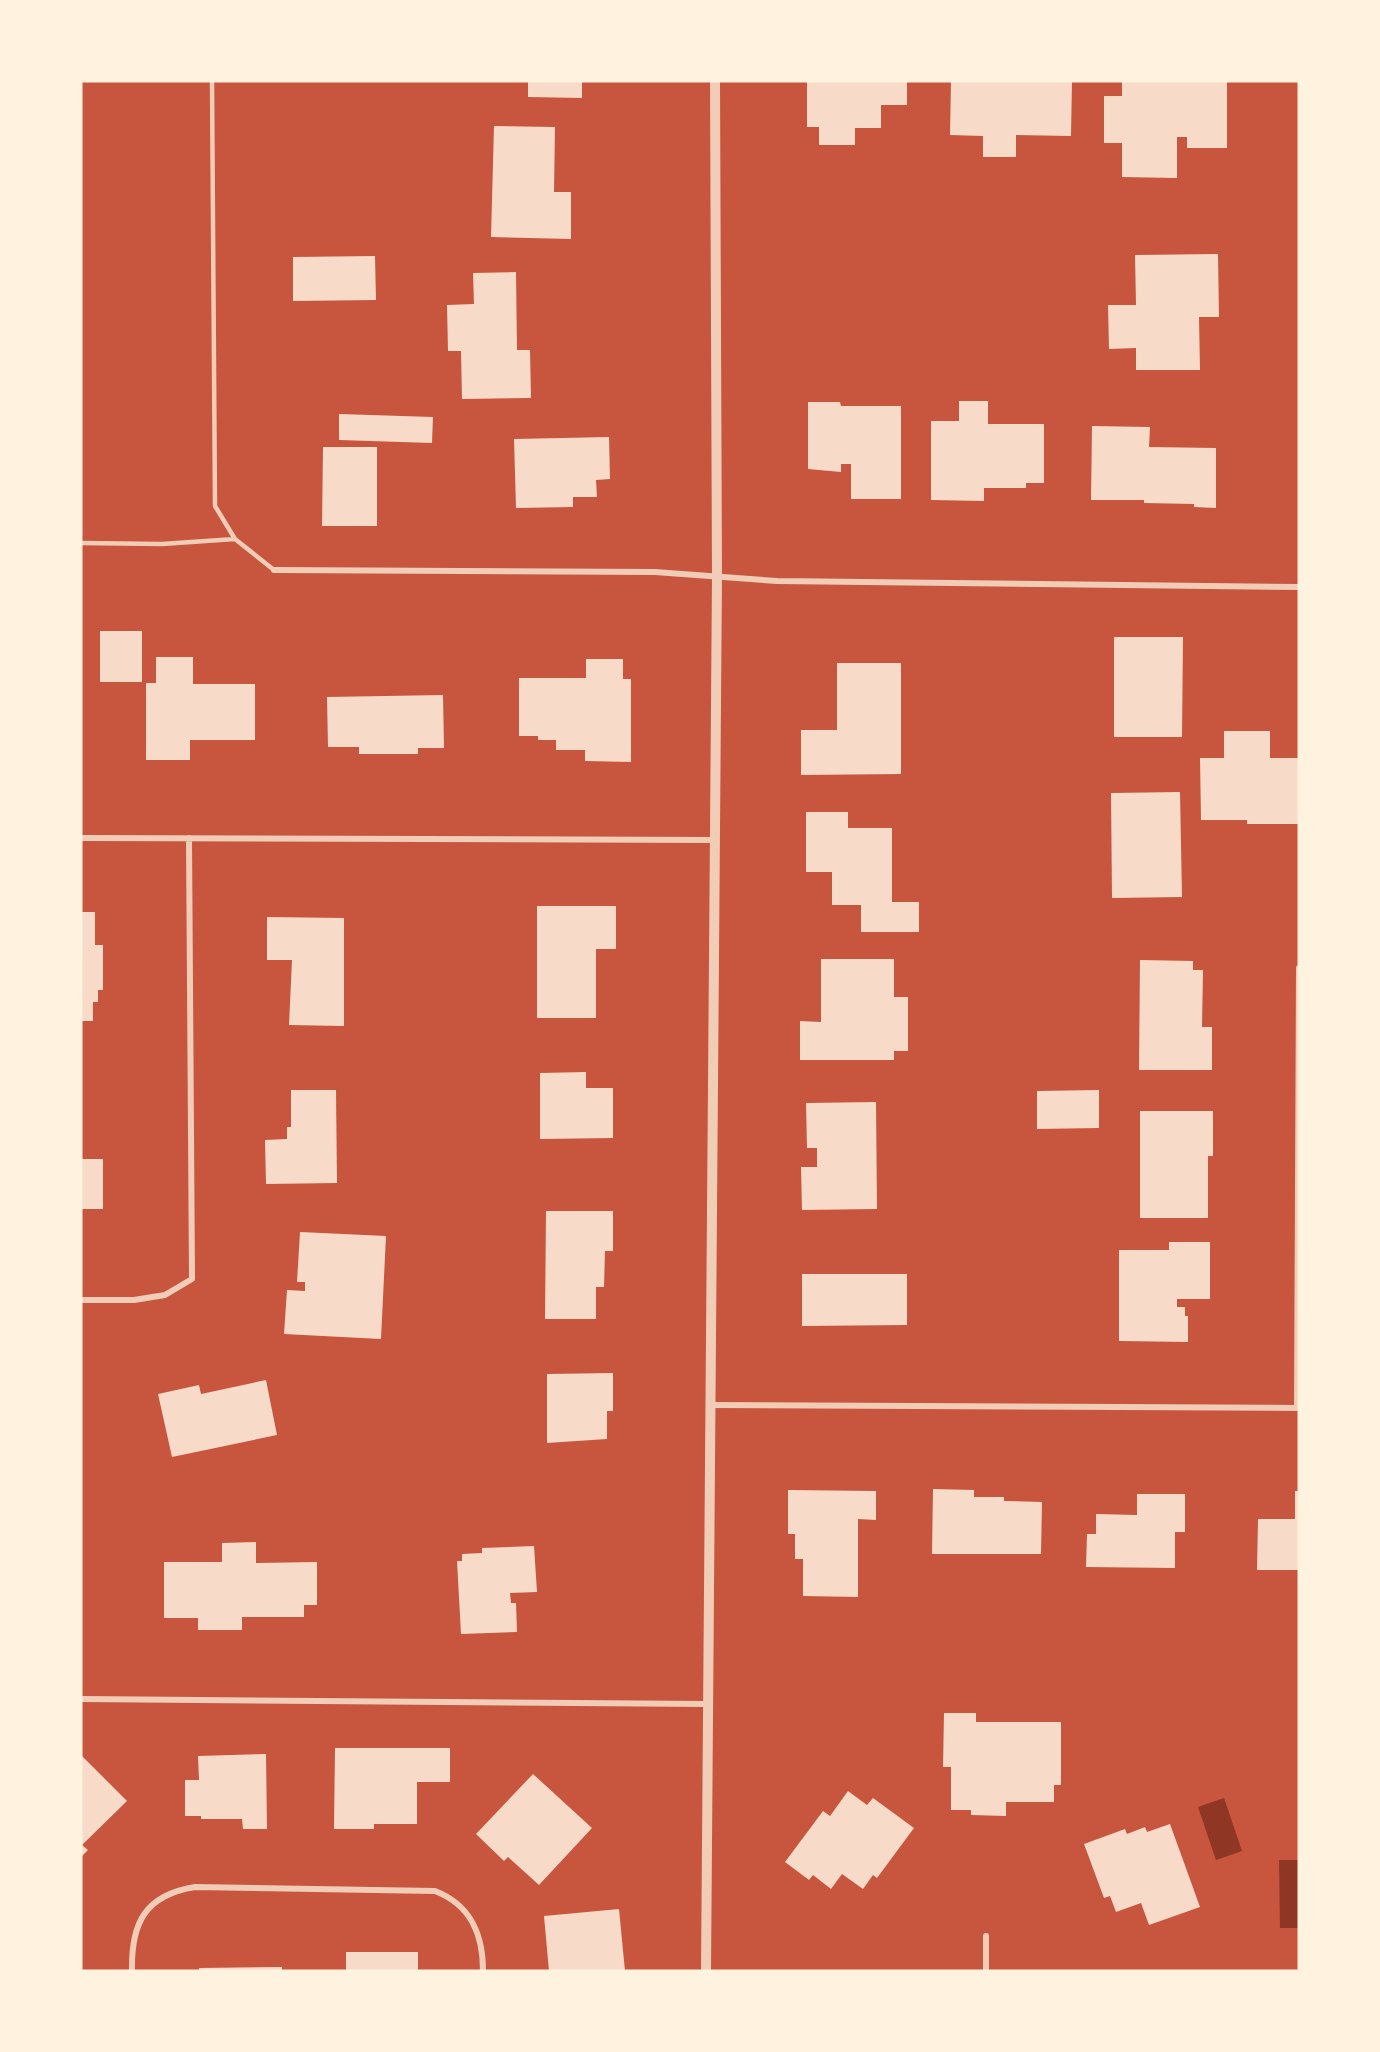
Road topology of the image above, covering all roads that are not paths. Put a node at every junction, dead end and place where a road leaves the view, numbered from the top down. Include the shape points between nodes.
1 (212, 81) edge
2 (715, 81) edge
3 (235, 539) junction
4 (81, 543) edge
5 (274, 570) joint
6 (717, 578) junction
7 (1299, 587) edge
8 (81, 838) edge
9 (189, 838) junction
10 (715, 840) junction
11 (1299, 968) edge
12 (81, 1300) edge
13 (709, 1405) junction
14 (1298, 1408) edge
15 (81, 1699) edge
16 (708, 1704) junction
17 (986, 1936) dead end
18 (132, 1971) edge
19 (483, 1971) edge
20 (706, 1971) edge
21 (986, 1971) edge

1 - 3 lane via 215,506
2 - 6 street
3 - 4 lane via 162,544
3 - 5 lane
5 - 6 street via 655,572
6 - 7 street
6 - 10 street
8 - 9 street
9 - 10 street
9 - 12 street via 192,1279 165,1295 134,1300
10 - 13 street
11 - 14 street
13 - 14 street
13 - 16 street
15 - 16 street
16 - 20 street
17 - 21 street
18 - 19 street via 131,1947 140,1920 161,1898 195,1887 421,1890 449,1896 461,1905 479,1932

